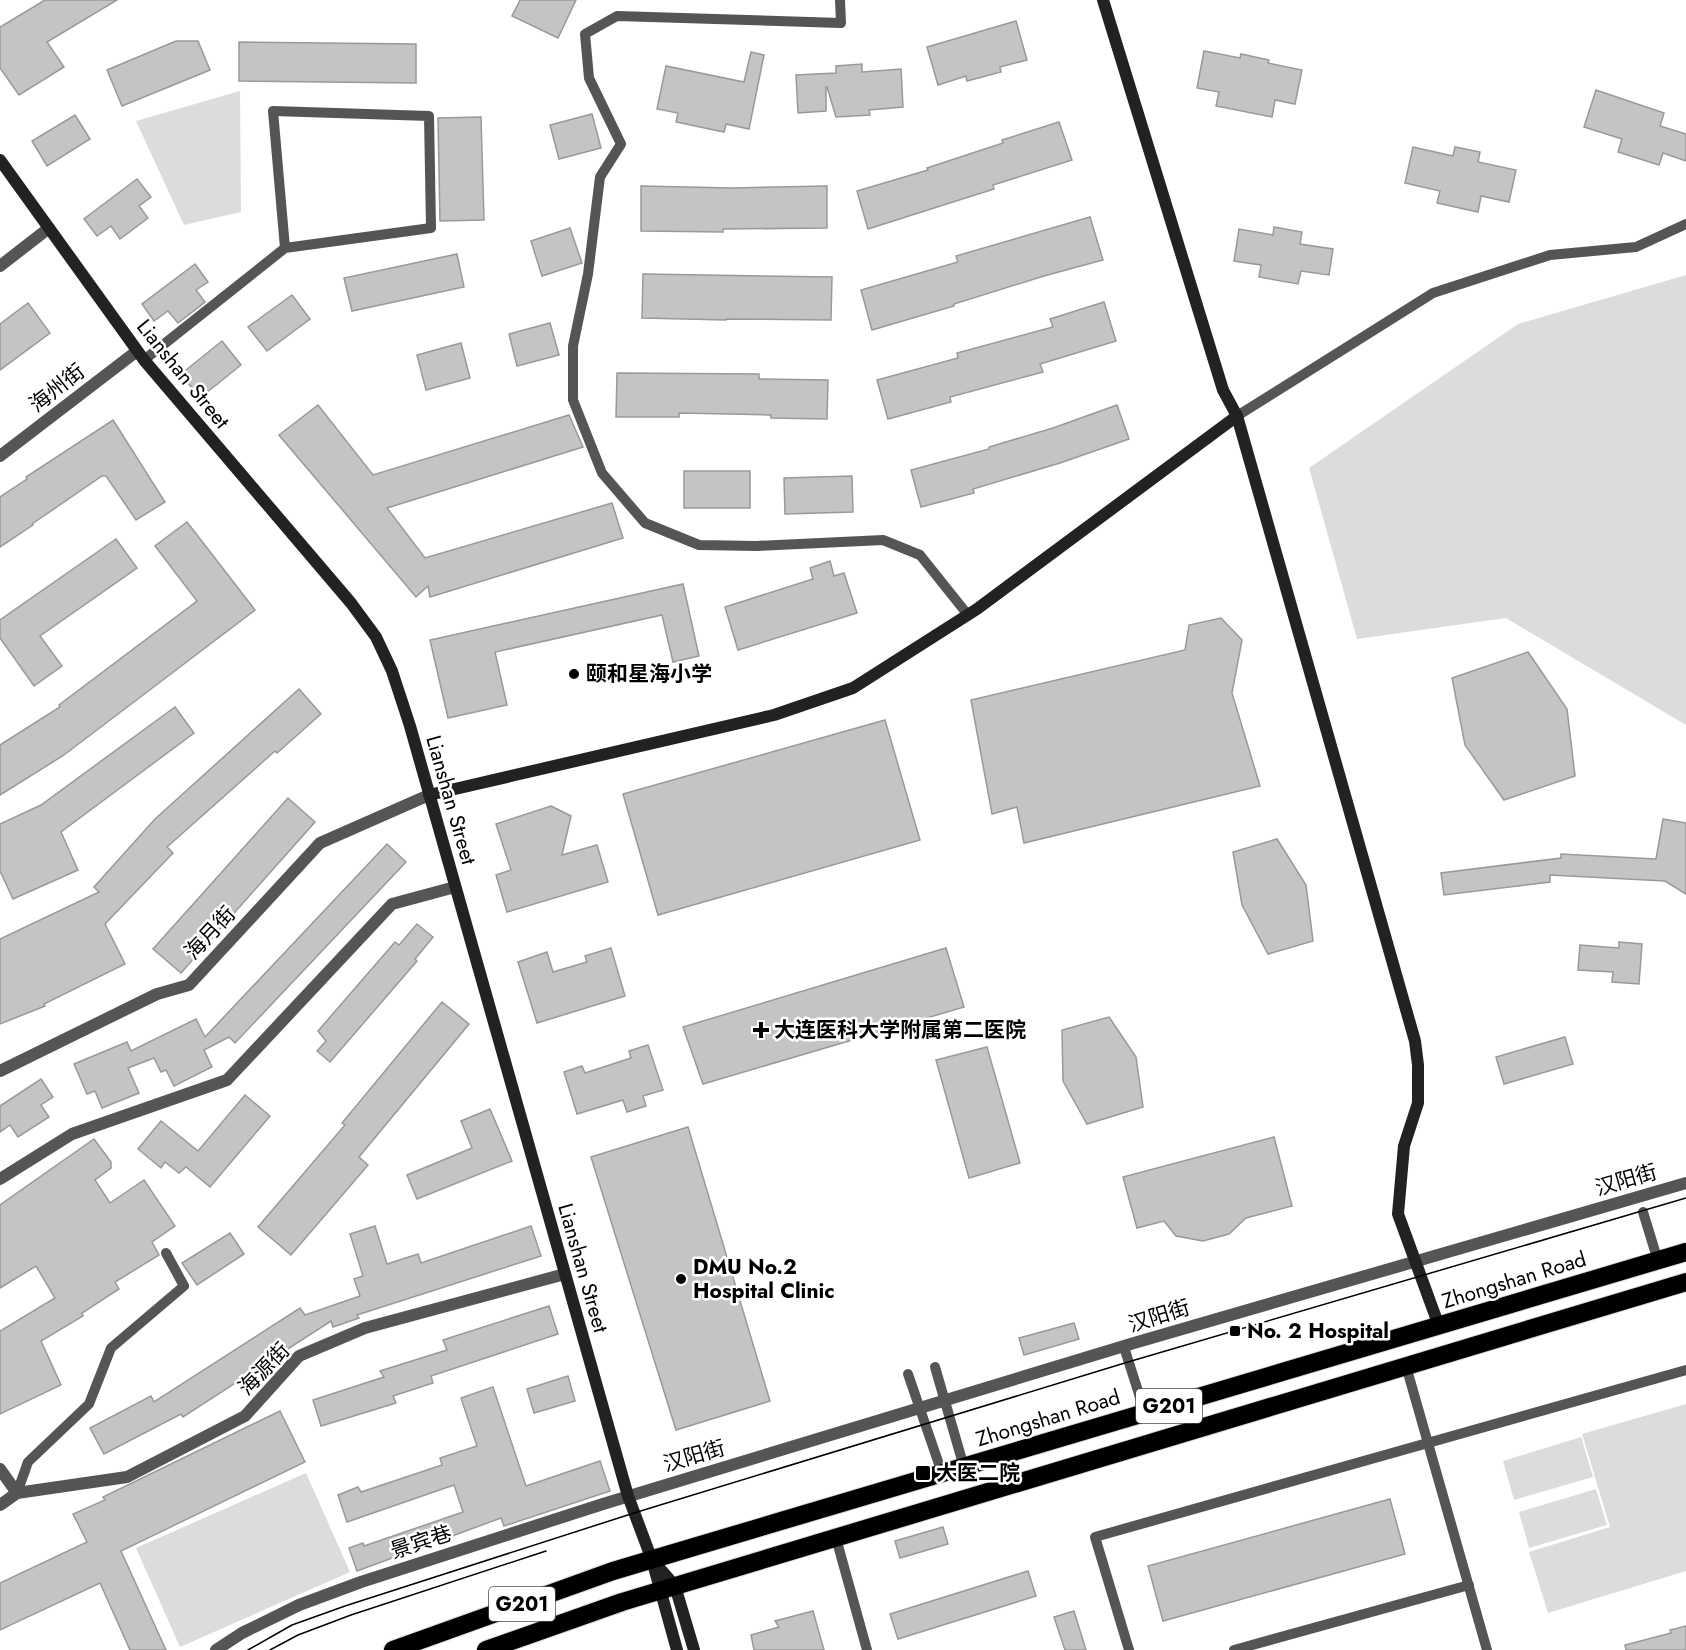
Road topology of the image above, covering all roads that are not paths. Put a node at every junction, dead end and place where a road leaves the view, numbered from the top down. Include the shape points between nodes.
1 (840, 0) edge
2 (1103, 0) edge
3 (0, 160) edge
4 (1686, 225) edge
5 (49, 228) junction
6 (285, 248) junction
7 (0, 266) edge
8 (140, 356) junction
9 (1237, 416) junction
10 (0, 456) edge
11 (968, 615) junction
12 (429, 795) junction
13 (455, 887) junction
14 (0, 1071) edge
15 (0, 1179) edge
16 (1686, 1184) edge
17 (1643, 1212) dead end
18 (1686, 1252) edge
19 (166, 1253) dead end
20 (1417, 1261) junction
21 (1658, 1261) junction
22 (565, 1274) junction
23 (1686, 1282) edge
24 (1439, 1326) junction
25 (1124, 1347) junction
26 (1406, 1366) junction
27 (935, 1367) dead end
28 (1686, 1370) edge
29 (908, 1374) dead end
30 (945, 1401) junction
31 (920, 1408) junction
32 (1145, 1413) junction
33 (1429, 1443) junction
34 (963, 1467) junction
35 (0, 1469) edge
36 (942, 1473) junction
37 (646, 1490) joint
38 (17, 1493) junction
39 (628, 1496) junction
40 (0, 1505) edge
41 (836, 1538) junction
42 (652, 1560) junction
43 (1468, 1585) junction
44 (668, 1589) junction
45 (216, 1650) edge
46 (393, 1650) edge
47 (486, 1650) edge
48 (677, 1650) edge
49 (694, 1650) edge
50 (867, 1650) edge
51 (1129, 1650) edge
52 (1234, 1650) edge
53 (1487, 1650) edge

1 - 11 lane via 841,22 617,16 585,34 589,78 621,144 600,177 588,274 573,346 573,400 602,473 645,523 699,545 884,540 920,555
2 - 9 street via 1223,390
3 - 5 street, Lianshan Street
4 - 9 lane via 1636,247 1551,255 1433,293
5 - 7 street
5 - 8 street, Lianshan Street
6 - 6 lane via 430,228 429,116 273,111
6 - 8 lane
8 - 10 street, 海州街
8 - 12 street, Lianshan Street via 376,637 392,670
9 - 11 street
9 - 20 street via 1415,1041 1418,1103 1404,1146 1398,1214
11 - 12 street via 843,692 774,715
12 - 13 street, Lianshan Street
12 - 14 street, 海月街 via 320,843 189,985 157,994
13 - 15 street via 392,904 227,1080 72,1134
13 - 22 street, Lianshan Street
16 - 20 street, 汉阳街
17 - 21 lane
18 - 21 highway, Zhongshan Road / G201
19 - 38 lane via 184,1286 111,1348 88,1404 28,1462
20 - 24 street
20 - 25 street, 汉阳街
21 - 24 highway, Zhongshan Road / G201
22 - 38 street, 海源街 via 365,1328 299,1356 245,1416 128,1477
22 - 39 street, Lianshan Street
23 - 26 highway, G201
24 - 32 highway, Zhongshan Road / G201
25 - 30 street, 汉阳街
25 - 32 lane
26 - 33 lane
26 - 41 highway, G201
27 - 30 lane
28 - 33 lane
29 - 31 lane
30 - 31 street, 汉阳街
30 - 34 lane
31 - 36 lane
31 - 37 street, 汉阳街
32 - 34 highway, Zhongshan Road / G201
33 - 43 lane
33 - 51 lane via 1095,1537
34 - 36 highway, Zhongshan Road / G201
35 - 38 street
36 - 42 highway, Zhongshan Road / G201
37 - 39 street, 景宾巷
38 - 40 street, 海源街
39 - 42 street, Lianshan Street
39 - 45 street, 景宾巷 via 362,1582 290,1610
41 - 44 highway, G201
41 - 50 lane
42 - 44 street, Lianshan Street
42 - 46 highway, Zhongshan Road / G201
43 - 52 lane
43 - 53 lane
44 - 47 highway, G201
44 - 48 street, Lianshan Street
44 - 49 street, Lianshan Street

